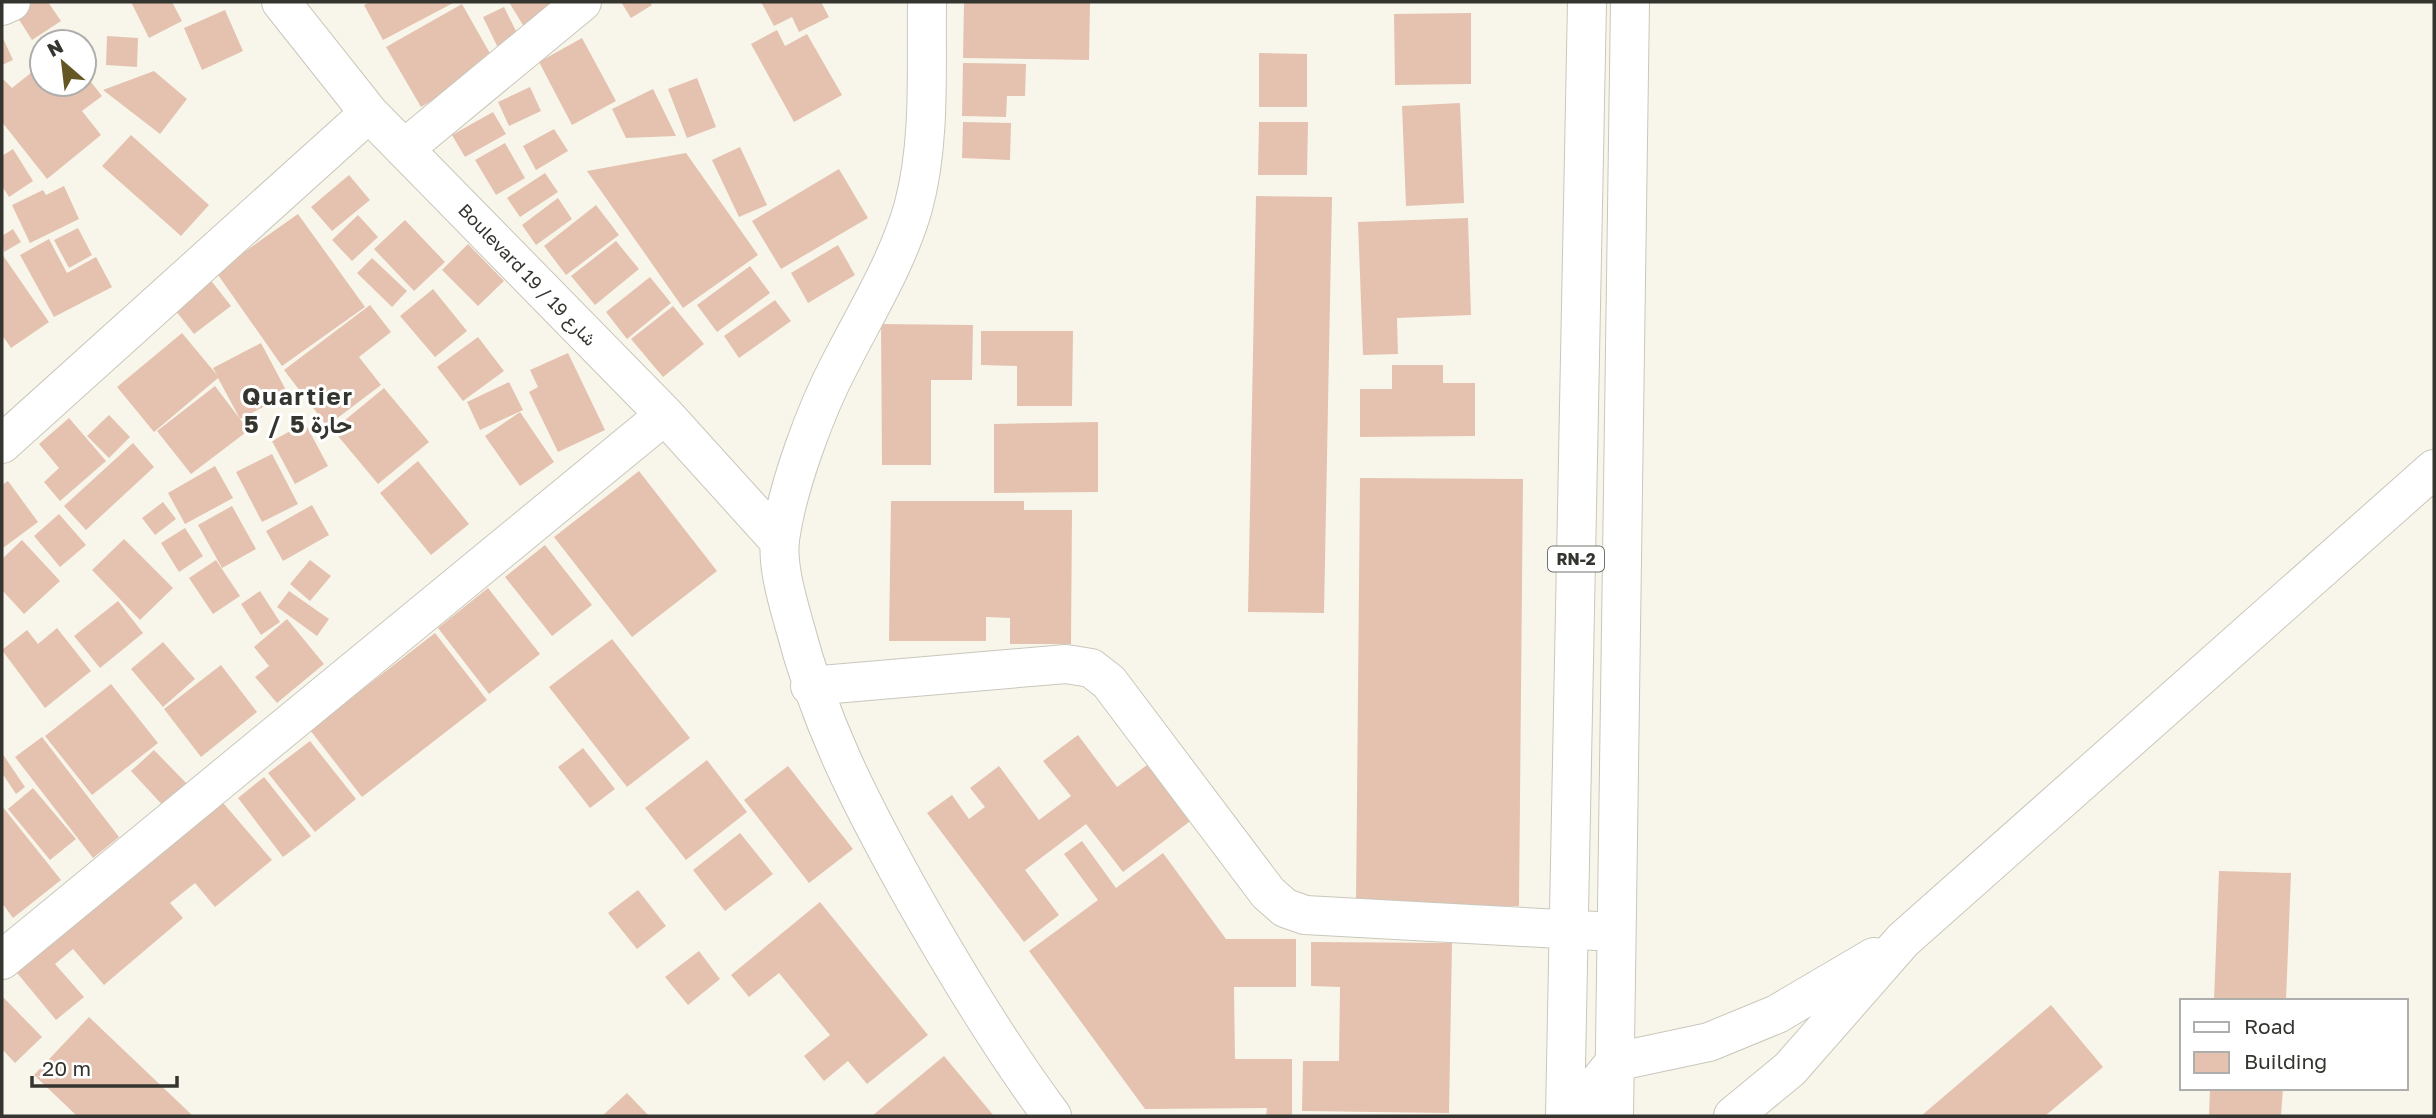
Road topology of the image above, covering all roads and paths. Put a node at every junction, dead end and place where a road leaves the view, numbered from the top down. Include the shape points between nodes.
1 (11, 2) edge
2 (281, 2) edge
3 (582, 2) edge
4 (927, 2) edge
5 (1587, 2) edge
6 (1630, 2) edge
7 (2, 6) edge
8 (369, 113) junction
9 (404, 149) junction
10 (665, 415) junction
11 (2, 444) edge
12 (2434, 468) edge
13 (780, 542) junction
14 (810, 686) junction
15 (1569, 931) junction
16 (1615, 932) junction
17 (1903, 940) junction
18 (2, 960) edge
19 (1615, 1062) junction
20 (1052, 1116) edge
21 (1565, 1116) edge
22 (1572, 1116) edge
23 (1614, 1116) edge
24 (1733, 1116) edge

1 - 7 street
2 - 8 street, Boulevard 19 / شارع 19
3 - 9 street
4 - 13 street via 925,130 913,206 889,272 839,366 800,462
5 - 15 street, RN-2
6 - 16 street, RN-2
8 - 9 street, Boulevard 19 / شارع 19
8 - 11 street
9 - 10 street, Boulevard 19 / شارع 19
10 - 13 street, Boulevard 19 / شارع 19
10 - 18 street
12 - 17 street
13 - 14 street via 788,601
14 - 15 street via 1066,664 1091,668 1109,682 1253,874 1284,908 1305,915
14 - 20 street via 854,792 930,928 1013,1064
15 - 16 street
15 - 21 street, RN-2
16 - 19 street, RN-2
17 - 19 street via 1777,1014 1709,1042
17 - 24 street via 1790,1069
19 - 22 street
19 - 23 street, RN-2

